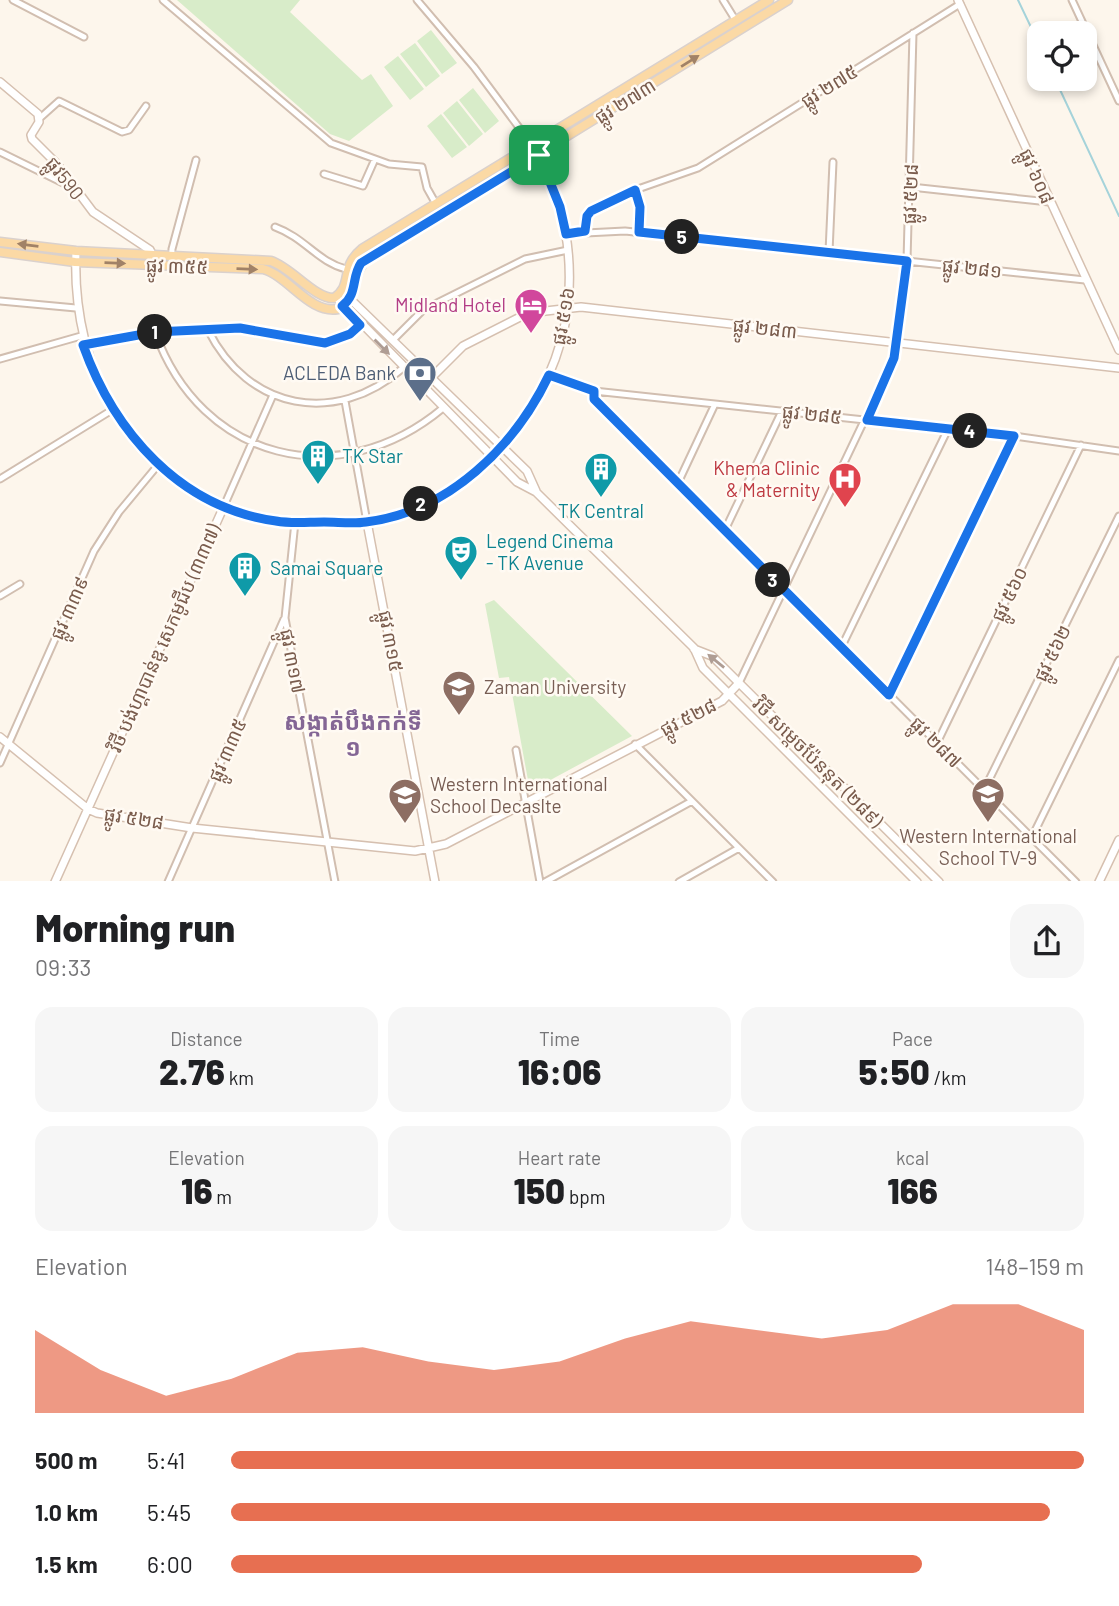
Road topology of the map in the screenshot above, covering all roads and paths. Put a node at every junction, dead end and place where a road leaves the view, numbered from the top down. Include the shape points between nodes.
1 (13, 0) edge
2 (163, 0) edge
3 (416, 0) edge
4 (723, 0) edge
5 (769, 0) edge
6 (788, 0) edge
7 (1072, 0) edge
8 (959, 2) edge
9 (735, 21) junction
10 (740, 30) junction
11 (913, 33) junction
12 (85, 37) dead end
13 (0, 82) edge
14 (1119, 100) edge
15 (146, 106) dead end
16 (40, 118) junction
17 (533, 146) junction
18 (0, 152) edge
19 (539, 155) junction
20 (375, 159) junction
21 (196, 160) dead end
22 (833, 162) dead end
23 (324, 174) dead end
24 (69, 183) junction
25 (911, 187) junction
26 (635, 190) junction
27 (1049, 202) junction
28 (436, 204) junction
29 (275, 227) dead end
30 (585, 231) junction
31 (639, 232) junction
32 (566, 234) junction
33 (0, 242) edge
34 (568, 250) junction
35 (76, 251) junction
36 (0, 252) edge
37 (829, 252) junction
38 (154, 255) junction
39 (172, 255) junction
40 (907, 261) junction
41 (75, 262) junction
42 (154, 265) junction
43 (171, 266) junction
44 (346, 269) junction
45 (1085, 280) junction
46 (339, 294) junction
47 (352, 297) junction
48 (0, 301) edge
49 (342, 306) junction
50 (76, 308) junction
51 (568, 308) junction
52 (360, 325) junction
53 (208, 330) junction
54 (155, 332) junction
55 (81, 336) junction
56 (394, 339) junction
57 (898, 342) junction
58 (83, 345) junction
59 (1119, 350) edge
60 (2, 356) edge
61 (403, 368) junction
62 (1119, 368) edge
63 (549, 375) junction
64 (432, 377) junction
65 (594, 391) junction
66 (273, 395) junction
67 (345, 401) junction
68 (715, 404) junction
69 (443, 408) junction
70 (112, 410) junction
71 (782, 411) junction
72 (867, 420) junction
73 (948, 429) junction
74 (1014, 436) junction
75 (252, 443) junction
76 (1081, 445) junction
77 (502, 447) junction
78 (1119, 451) edge
79 (355, 454) junction
80 (492, 457) junction
81 (158, 465) junction
82 (0, 479) edge
83 (677, 485) junction
84 (536, 492) junction
85 (224, 506) junction
86 (1119, 516) edge
87 (295, 522) junction
88 (366, 522) junction
89 (724, 532) junction
90 (20, 584) dead end
91 (782, 589) junction
92 (0, 596) edge
93 (285, 618) junction
94 (694, 648) junction
95 (841, 648) junction
96 (1119, 660) edge
97 (740, 683) junction
98 (729, 694) junction
99 (889, 695) junction
100 (0, 737) edge
101 (937, 743) junction
102 (8, 744) junction
103 (635, 744) junction
104 (516, 750) dead end
105 (0, 763) edge
106 (984, 790) junction
107 (692, 801) junction
108 (526, 803) junction
109 (88, 809) junction
110 (192, 828) junction
111 (1032, 837) junction
112 (1119, 840) edge
113 (327, 841) junction
114 (739, 848) junction
115 (429, 849) junction
116 (55, 881) edge
117 (168, 881) edge
118 (335, 881) edge
119 (435, 881) edge
120 (542, 881) edge
121 (679, 881) edge
122 (773, 881) edge
123 (917, 881) edge
124 (939, 881) edge
125 (1076, 881) edge
126 (1099, 881) edge

1 - 12 street
2 - 20 street via 331,143
3 - 17 street
4 - 9 street
5 - 9 main road, ផ្លូវ ២៧៣
6 - 10 main road, ផ្លូវ ២៧៣
7 - 14 street
8 - 11 street, ផ្លូវ ២៧៥
8 - 27 street, ផ្លូវ ៦០៨
9 - 10 street
9 - 17 main road, ផ្លូវ ២៧៣
19 -> 10 main road, ផ្លូវ ២៧៣
11 - 25 street, ផ្លូវ ៥២៨
11 - 26 street, ផ្លូវ ២៧៥ via 698,168
13 - 16 street
15 - 16 street via 129,130 122,132 59,101
16 - 24 street, ផ្លូវ590 via 32,139
17 - 19 street, ផ្លូវ ៥១៦
17 - 28 main road, ផ្លូវ ២៧៣
18 - 24 street
19 - 32 street, ផ្លូវ ៥១៦
19 - 47 main road, ផ្លូវ ២៧៣ via 361,263
20 - 23 street via 363,186
20 - 28 street via 422,167 426,188
21 - 39 street
22 - 37 street
24 - 38 street, ផ្លូវ590 via 93,212
25 - 27 street
25 - 40 street, ផ្លូវ ៥២៨
26 - 30 street, ផ្លូវ ២៧៥ via 591,211
26 - 31 street
27 - 45 street, ផ្លូវ ៦០៨
28 - 44 main road, ផ្លូវ ២៧៣ via 362,249
29 - 44 street via 301,239 330,264
30 - 31 street, ផ្លូវ ២៨១
30 - 32 street, ផ្លូវ ២៨១
31 - 37 street, ផ្លូវ ២៨១
32 - 34 street, ផ្លូវ ៥១៦
35 -> 33 main road, ផ្លូវ ៣៥៥
34 - 51 street, ផ្លូវ ៥១៦
34 - 56 street via 525,259 423,310
35 - 38 main road, ផ្លូវ ៣៥៥
35 - 41 street, ផ្លូវ ៥១៦
36 - 41 main road, ផ្លូវ ៣៥៥
37 - 40 street, ផ្លូវ ២៨១
38 - 39 main road, ផ្លូវ ៣៥៥
38 - 42 street
39 - 43 street
39 - 46 main road, ផ្លូវ ៣៥៥ via 271,261 292,271 324,297
40 - 45 street, ផ្លូវ ២៨១
40 - 57 street, ផ្លូវ ៥២៨
41 -> 42 main road, ផ្លូវ ៣៥៥
41 - 50 street, ផ្លូវ ៥១៦
42 - 43 main road, ផ្លូវ ៣៥៥
43 -> 49 main road, ផ្លូវ ៣៥៥ via 268,271 319,307 331,310
44 - 46 main road
45 - 59 street, ផ្លូវ ៦០៨
46 - 47 street, វិថី សម្តេចប៉ែននុត (២៨៩)
46 - 49 street, វិថី សម្តេចប៉ែននុត (២៨៩)
47 - 49 main road
47 - 56 street, វិថី សម្តេចប៉ែននុត (២៨៩)
48 - 50 street
49 - 52 street, វិថី សម្តេចប៉ែននុត (២៨៩)
50 - 55 street, ផ្លូវ ៥១៦
51 - 57 street, ផ្លូវ ២៨៣
51 - 63 street, ផ្លូវ ៥១៦
51 - 64 street, ផ្លូវ ២៨៣ via 528,313 463,346
52 - 53 street via 336,341 318,344 240,328
52 -> 61 street, វិថី សម្តេចប៉ែននុត (២៨៩)
53 - 54 street
53 - 66 street via 228,362 256,387
54 - 58 street
54 - 75 street via 162,353 186,391 218,423
55 - 58 street, ផ្លូវ ៥១៦
55 - 60 street
56 - 64 street, វិថី សម្តេចប៉ែននុត (២៨៩)
57 - 62 street, ផ្លូវ ២៨៣
57 - 72 street, ផ្លូវ ៥២៨
58 - 70 street, ផ្លូវ ៥១៦
61 - 67 street via 376,389
61 - 69 street, វិថី សម្តេចប៉ែននុត (២៨៩)
63 - 65 street, ផ្លូវ ២៨៥
63 - 77 street, ផ្លូវ ៥១៦ via 529,413
64 - 77 street, វិថី សម្តេចប៉ែននុត (២៨៩)
65 - 68 street, ផ្លូវ ២៨៥
65 - 83 street, ផ្លូវ ២៨៧ via 594,399
66 - 67 street via 296,402
66 - 75 street, វិថី បង់ហ្គាបាន់ឌូ សេកមូជីប (៣៣៧)
67 - 79 street, ផ្លូវ ៣១៥
68 - 71 street, ផ្លូវ ២៨៥
68 - 83 street
69 - 79 street via 402,438
69 - 80 street, វិថី សម្តេចប៉ែននុត (២៨៩)
70 - 81 street, ផ្លូវ ៥១៦
70 - 82 street
71 - 72 street, ផ្លូវ ២៨៥
71 - 89 street
72 - 73 street, ផ្លូវ ២៨៥
72 - 91 street, ផ្លូវ ៥២៨
73 - 74 street, ផ្លូវ ២៨៥
73 - 95 street
74 - 76 street, ផ្លូវ ២៨៥
74 - 99 street
75 - 79 street via 302,456
75 - 85 street, វិថី បង់ហ្គាបាន់ឌូ សេកមូជីប (៣៣៧)
76 - 78 street, ផ្លូវ ២៨៥
76 - 101 street, ផ្លូវ ៥៦០
77 - 80 street, ផ្លូវ ៥១៦
77 - 84 street, វិថី សម្តេចប៉ែននុត (២៨៩) via 527,471
79 - 88 street, ផ្លូវ ៣១៥
80 - 84 street, វិថី សម្តេចប៉ែននុត (២៨៩) via 517,482
80 - 88 street, ផ្លូវ ៥១៦ via 432,500
81 - 85 street, ផ្លូវ ៥១៦
81 - 102 street, ផ្លូវ ៣៣៩ via 94,551
83 - 89 street, ផ្លូវ ២៨៧
84 - 94 street, វិថី សម្តេចប៉ែននុត (២៨៩)
85 - 87 street, ផ្លូវ ៥១៦ via 256,518
85 - 109 street, វិថី បង់ហ្គាបាន់ឌូ សេកមូជីប (៣៣៧)
86 - 106 street, ផ្លូវ ៥៦២
87 - 88 street, ផ្លូវ ៥១៦
87 - 93 street, ផ្លូវ ៣១៧
88 - 115 street, ផ្លូវ ៣១៥
89 - 91 street, ផ្លូវ ២៨៧
90 - 92 street
91 - 95 street, ផ្លូវ ២៨៧
91 - 97 street, ផ្លូវ ៥២៨
93 - 110 street, ផ្លូវ ៣៣៥
93 - 113 street, ផ្លូវ ៣១៧
97 -> 94 street, វិថី សម្តេចប៉ែននុត (២៨៩) via 712,656
94 - 98 street, វិថី សម្តេចប៉ែននុត (២៨៩) via 703,667
95 - 99 street, ផ្លូវ ២៨៧
96 - 111 street
97 - 98 street, ផ្លូវ ៥២៨
97 - 124 street, វិថី សម្តេចប៉ែននុត (២៨៩)
98 - 103 street, ផ្លូវ ៥២៨
98 - 123 street, វិថី សម្តេចប៉ែននុត (២៨៩)
99 - 101 street, ផ្លូវ ២៨៧
100 - 102 street, ផ្លូវ ៥២៨
101 - 106 street, ផ្លូវ ២៨៧
102 - 105 street, ផ្លូវ ៣៣៩
102 - 109 street, ផ្លូវ ៥២៨
103 - 107 street
103 - 108 street, ផ្លូវ ៥២៨
104 - 108 street
106 - 111 street, ផ្លូវ ២៨៧
107 - 114 street
107 - 120 street
108 - 115 street, ផ្លូវ ៥២៨
108 - 120 street
109 - 110 street, ផ្លូវ ៥២៨
109 - 116 street, វិថី បង់ហ្គាបាន់ឌូ សេកមូជីប (៣៣៧)
110 - 113 street, ផ្លូវ ៥២៨
110 - 117 street, ផ្លូវ ៣៣៥
111 - 125 street, ផ្លូវ ២៨៧
112 - 126 street
113 - 115 street, ផ្លូវ ៥២៨
113 - 118 street, ផ្លូវ ៣១៧
114 - 121 street
114 - 122 street
115 - 119 street, ផ្លូវ ៣១៥

